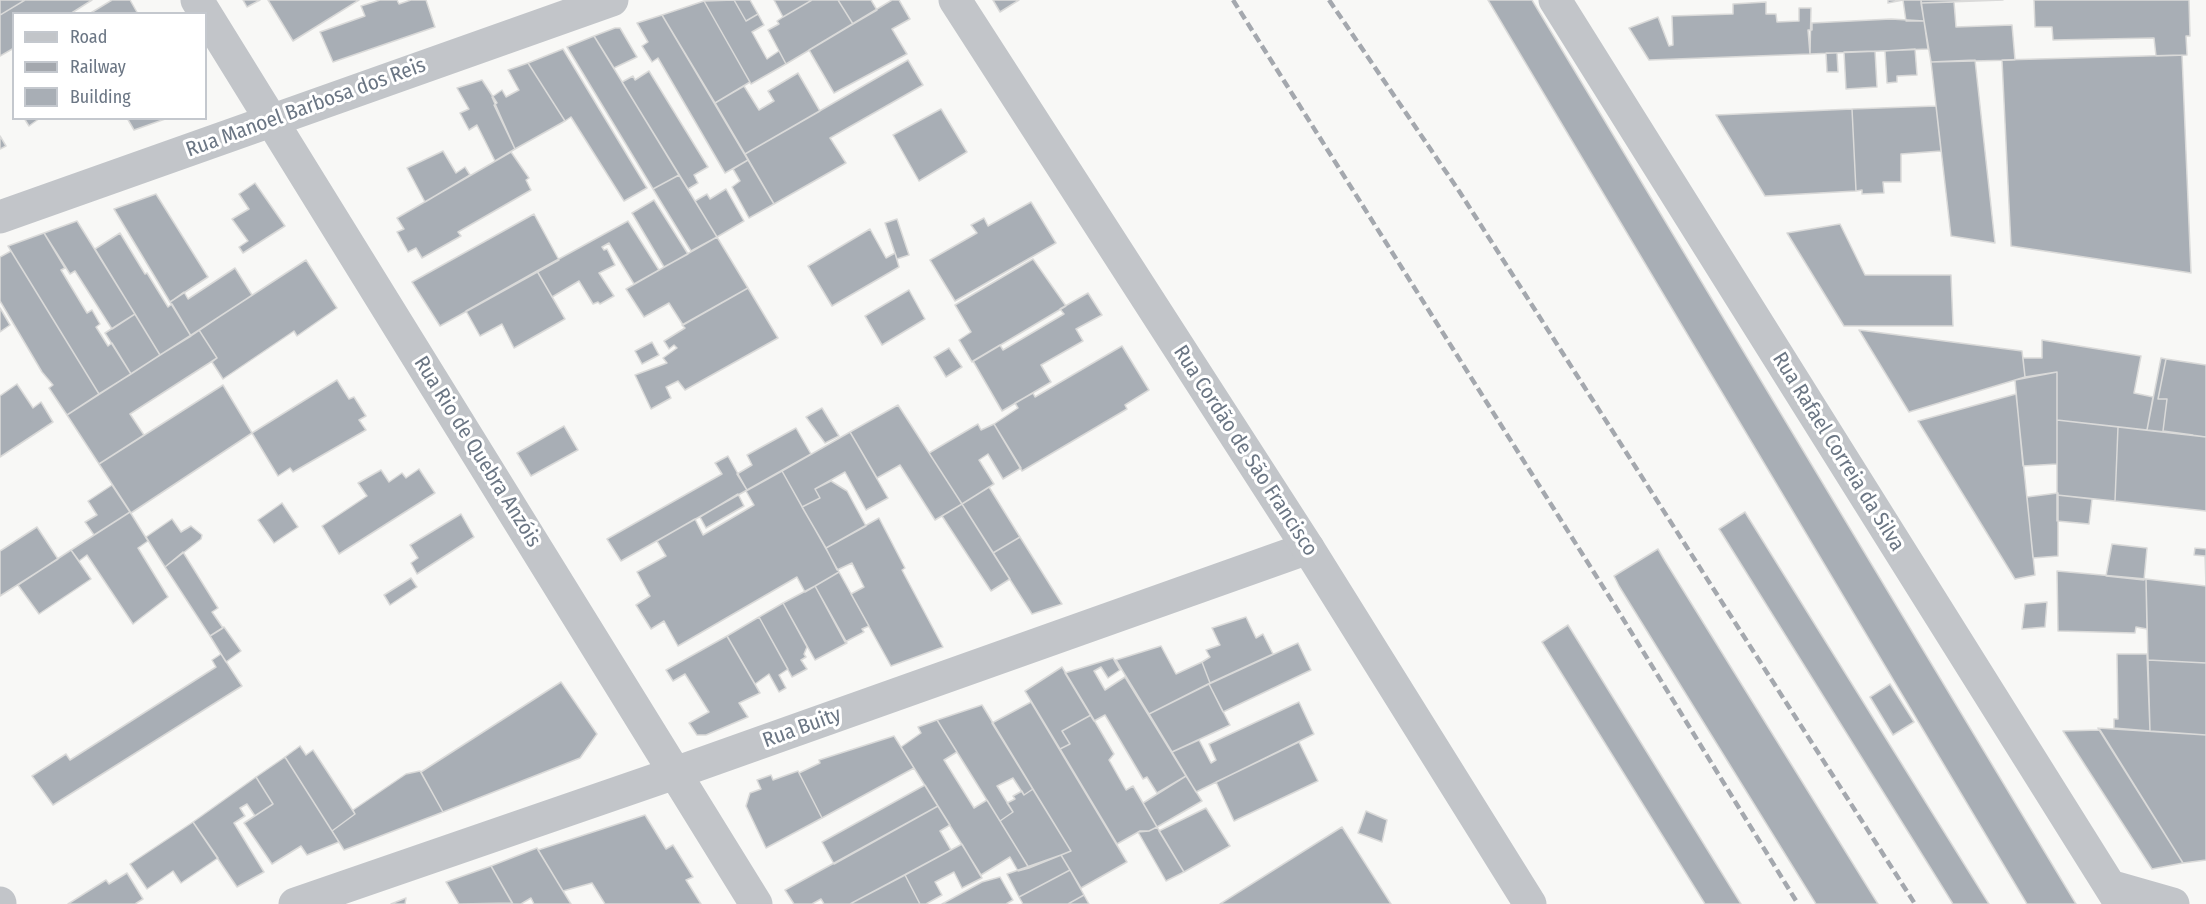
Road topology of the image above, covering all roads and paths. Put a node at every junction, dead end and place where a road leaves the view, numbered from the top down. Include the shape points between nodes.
1 (612, 0) edge
2 (955, 0) edge
3 (1555, 0) edge
4 (207, 16) edge
5 (272, 120) junction
6 (0, 217) edge
7 (1308, 548) junction
8 (675, 773) junction
9 (2116, 895) edge
10 (295, 904) edge
11 (756, 904) edge
12 (1530, 904) edge
13 (2173, 904) edge

1 - 5 street, Rua Manoel Barbosa dos Reis
2 - 7 street, Rua Cordão de São Francisco
3 - 9 street, Rua Rafael Correia da Silva
4 - 5 street, Rua Rio de Quebra Anzóis
5 - 6 street, Rua Manoel Barbosa dos Reis
5 - 8 street, Rua Rio de Quebra Anzóis
7 - 8 street, Rua Buity
7 - 12 street, Rua Cordão de São Francisco
8 - 10 street, Rua Buity
8 - 11 street, Rua Rio de Quebra Anzóis
9 - 13 street

